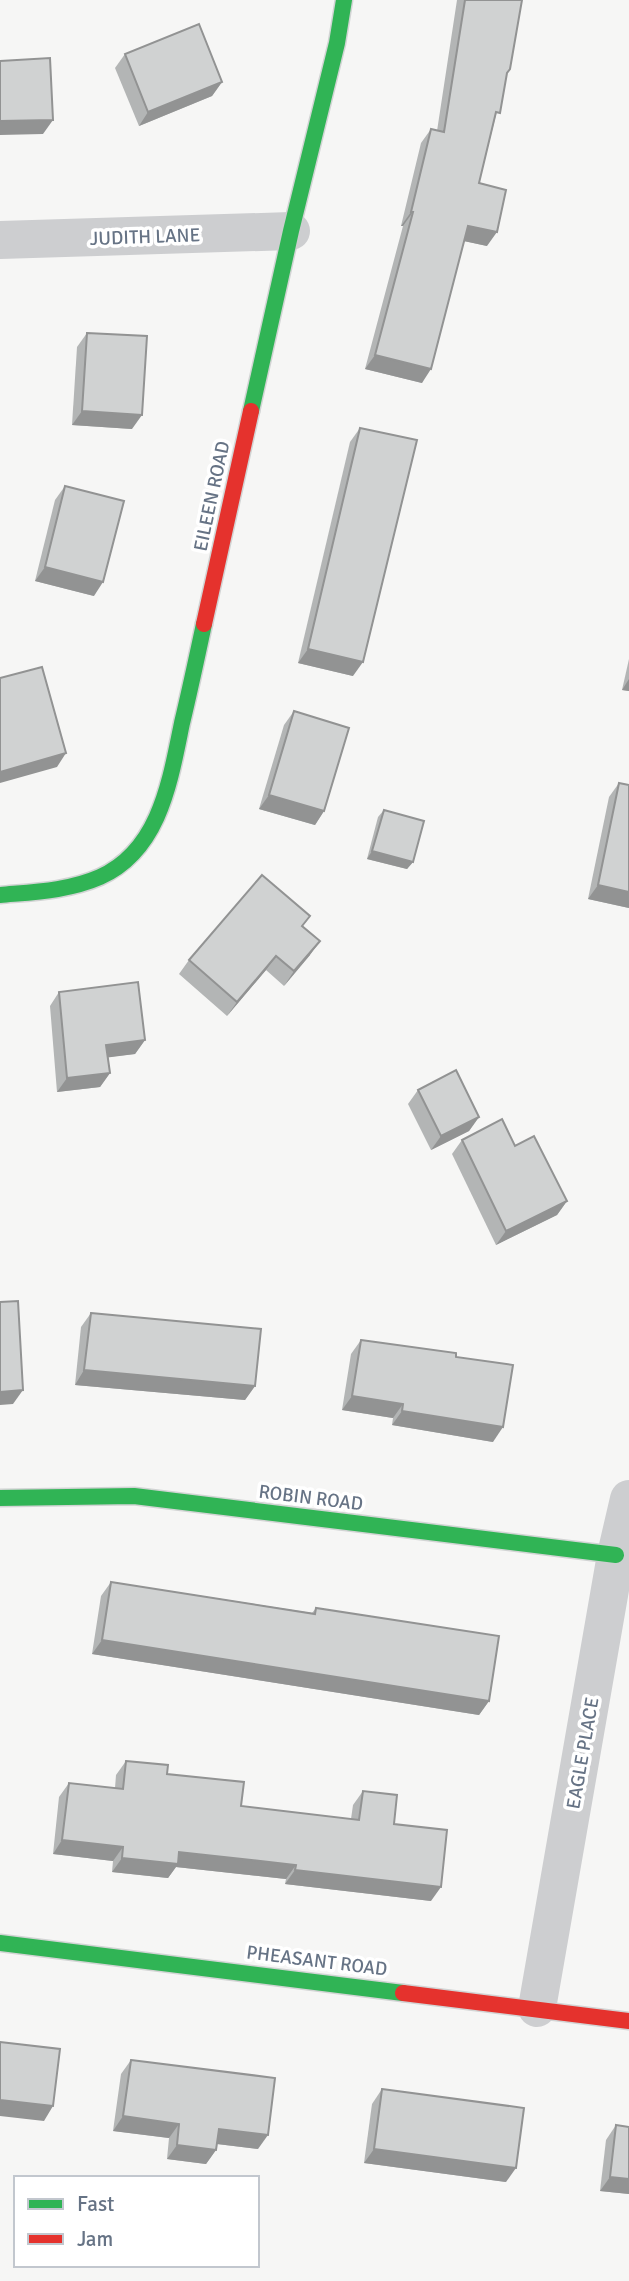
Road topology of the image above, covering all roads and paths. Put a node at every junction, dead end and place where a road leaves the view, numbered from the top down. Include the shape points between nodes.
1 (344, 0) edge
2 (290, 231) junction
3 (0, 240) edge
4 (0, 895) edge
5 (0, 1497) edge
6 (629, 1499) edge
7 (616, 1555) junction
8 (0, 1943) edge
9 (537, 2008) junction
10 (629, 2021) edge

1 - 2 street, EILEEN ROAD
2 - 3 street, JUDITH LANE
2 - 4 street, EILEEN ROAD via 158,820 129,859 92,882
5 - 7 street, ROBIN ROAD via 134,1496
6 - 7 street, EAGLE PLACE
7 - 9 street, EAGLE PLACE
8 - 9 street, PHEASANT ROAD
9 - 10 street, PHEASANT ROAD

